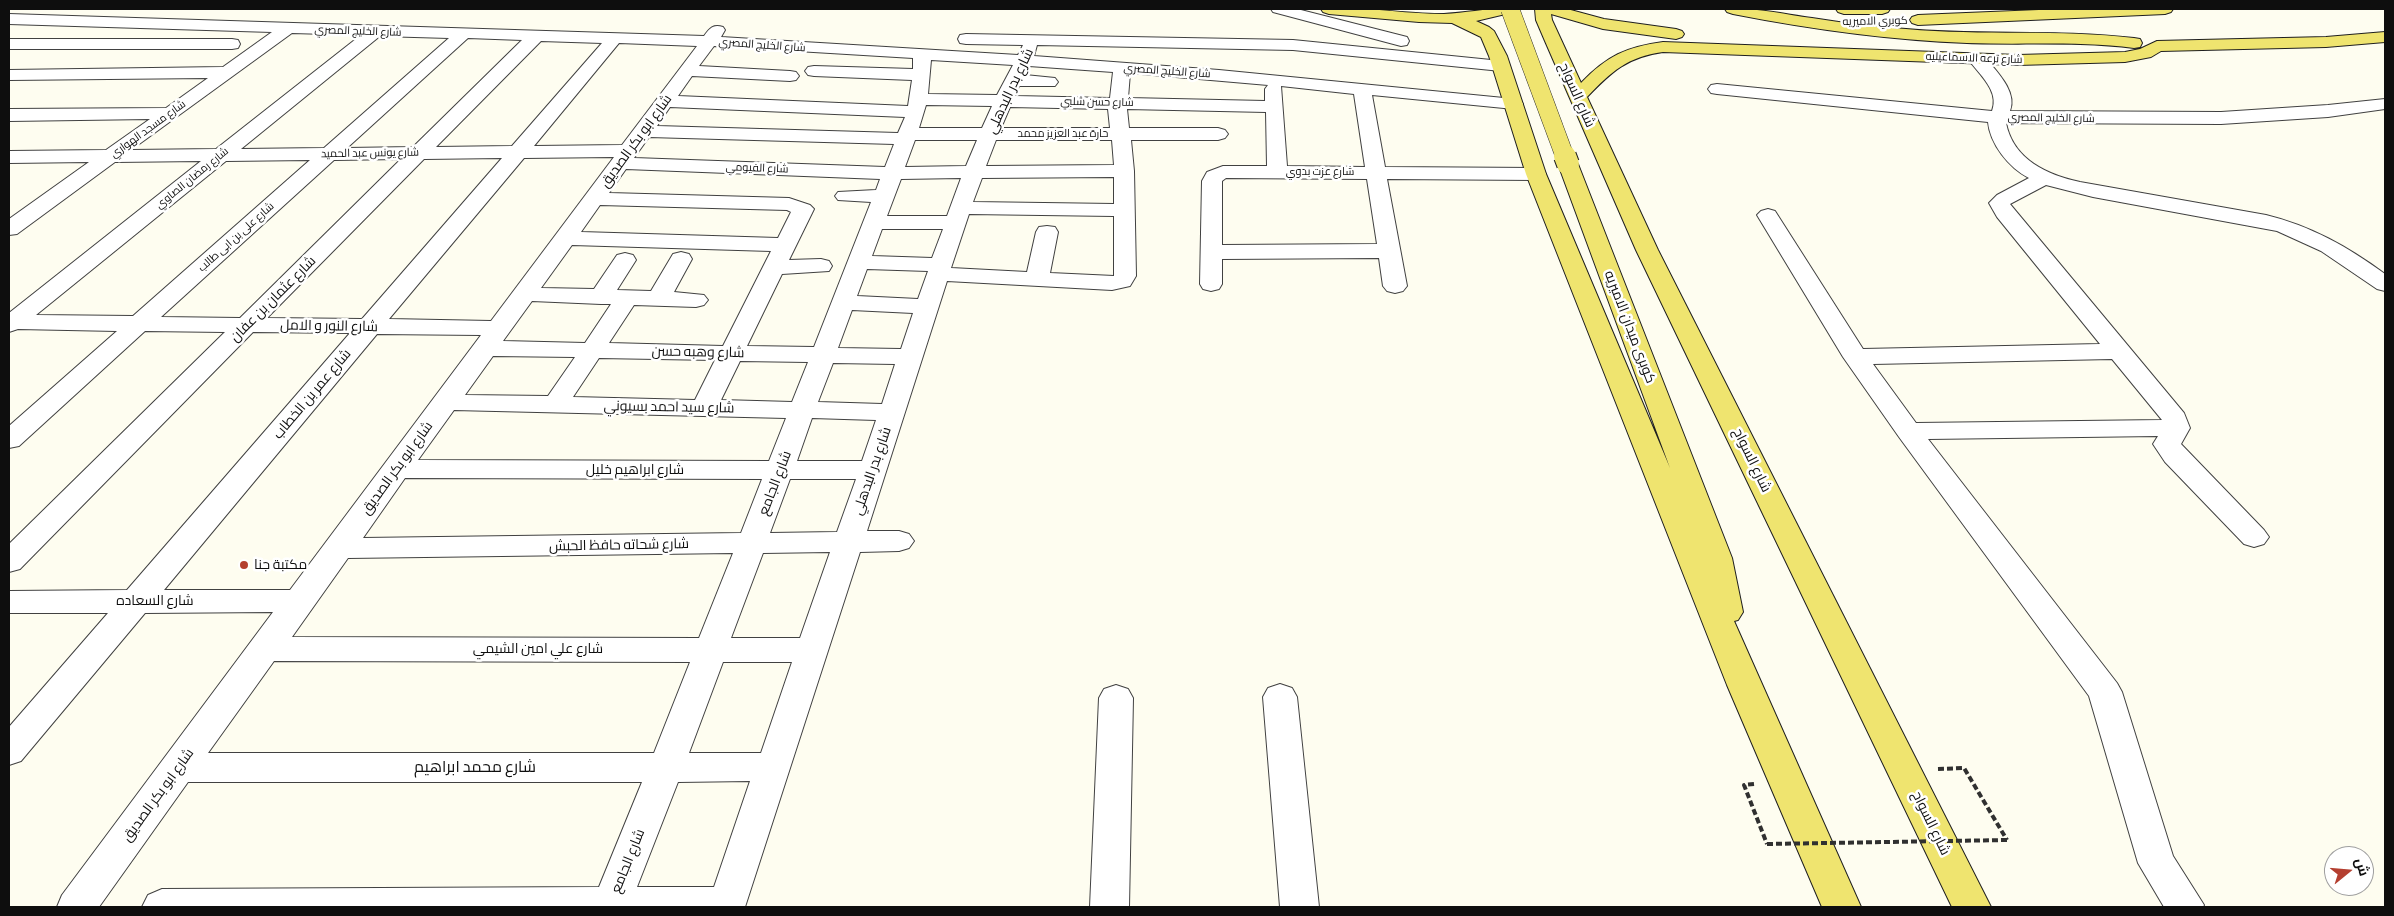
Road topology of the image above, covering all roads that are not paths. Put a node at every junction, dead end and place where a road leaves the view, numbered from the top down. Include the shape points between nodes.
1 (108, 9) edge
2 (167, 9) edge
3 (1279, 9) edge
4 (1329, 9) edge
5 (1509, 9) edge
6 (1543, 9) edge
7 (1551, 9) edge
8 (1733, 9) edge
9 (1844, 9) edge
10 (1882, 9) edge
11 (2165, 9) edge
12 (1454, 18) junction
13 (9, 19) edge
14 (88, 21) junction
15 (1794, 21) junction
16 (288, 28) junction
17 (376, 31) junction
18 (463, 34) junction
19 (537, 35) junction
20 (713, 35) junction
21 (2385, 37) edge
22 (615, 38) junction
23 (947, 39) dead end
24 (1553, 41) junction
25 (9, 44) edge
26 (49, 44) junction
27 (266, 45) junction
28 (2157, 46) junction
29 (1495, 52) junction
30 (1977, 59) junction
31 (9, 67) edge
32 (1122, 68) junction
33 (1018, 70) junction
34 (688, 71) junction
35 (814, 71) dead end
36 (227, 72) junction
37 (9, 75) edge
38 (1219, 75) junction
39 (790, 76) dead end
40 (1274, 80) junction
41 (1049, 82) dead end
42 (1362, 88) junction
43 (1717, 89) dead end
44 (917, 93) junction
45 (1578, 96) junction
46 (665, 102) junction
47 (1117, 102) junction
48 (1514, 104) junction
49 (2385, 104) edge
50 (1220, 106) junction
51 (1275, 107) junction
52 (171, 112) junction
53 (9, 116) edge
54 (1997, 117) junction
55 (990, 134) junction
56 (1122, 134) junction
57 (631, 148) junction
58 (518, 152) junction
59 (420, 153) junction
60 (222, 154) junction
61 (329, 154) junction
62 (111, 155) junction
63 (9, 157) edge
64 (1124, 171) junction
65 (1277, 171) junction
66 (974, 172) junction
67 (1376, 172) junction
68 (1536, 174) junction
69 (2044, 178) junction
70 (888, 184) junction
71 (845, 196) dead end
72 (594, 199) junction
73 (39, 207) junction
74 (9, 208) edge
75 (1124, 210) junction
76 (959, 215) junction
77 (1768, 215) dead end
78 (873, 222) junction
79 (9, 229) edge
80 (1048, 232) dead end
81 (566, 238) junction
82 (785, 245) junction
83 (1389, 251) junction
84 (1210, 252) junction
85 (625, 260) dead end
86 (681, 260) dead end
87 (858, 262) junction
88 (822, 266) dead end
89 (775, 267) junction
90 (941, 269) junction
91 (1037, 279) junction
92 (1211, 284) dead end
93 (2385, 284) edge
94 (1395, 286) dead end
95 (524, 294) junction
96 (601, 297) junction
97 (628, 298) junction
98 (658, 298) junction
99 (696, 300) dead end
100 (843, 303) junction
101 (928, 306) junction
102 (10, 323) edge
103 (139, 324) junction
104 (247, 325) junction
105 (370, 326) junction
106 (492, 338) junction
107 (592, 350) junction
108 (2119, 351) junction
109 (732, 353) junction
110 (823, 355) junction
111 (911, 357) junction
112 (1855, 357) junction
113 (446, 402) junction
114 (555, 404) junction
115 (704, 408) junction
116 (803, 410) junction
117 (892, 412) junction
118 (2177, 428) junction
119 (1908, 431) junction
120 (9, 440) edge
121 (396, 469) junction
122 (780, 470) junction
123 (873, 470) junction
124 (2254, 537) dead end
125 (899, 541) dead end
126 (847, 542) junction
127 (752, 543) junction
128 (339, 548) junction
129 (9, 562) edge
130 (300, 600) junction
131 (9, 602) edge
132 (136, 602) junction
133 (265, 649) junction
134 (710, 650) junction
135 (812, 650) junction
136 (1730, 650) junction
137 (1280, 697) dead end
138 (1116, 698) dead end
139 (9, 751) edge
140 (666, 767) junction
141 (772, 767) junction
142 (178, 768) junction
143 (726, 905) edge
144 (2184, 905) dead end
145 (610, 906) edge
146 (76, 907) edge
147 (162, 907) edge
148 (180, 907) edge
149 (1109, 907) edge
150 (1300, 907) edge
151 (1842, 907) edge
152 (1972, 907) edge

1 - 14 street
2 - 20 street, شارع الخليج المصري
3 - 29 street via 1417,44
4 - 12 main road
5 - 12 main road
5 - 136 main road, كوبرى ميدان الاميريه, bridge via 1710,539 1723,588
6 - 24 main road, شارع السواح
7 - 28 main road via 1611,26 1676,34 1968,48
8 - 15 main road
9 - 10 main road, كوبري الاميريه
11 - 15 main road, كوبري الاميريه via 1880,21
12 - 29 main road via 1475,26
13 - 14 street, شارع الخليج المصري
14 - 16 street, شارع الخليج المصري
14 - 26 street
15 - 28 main road via 1934,36 2099,40
16 - 17 street, شارع الخليج المصري
16 - 27 street, شارع مسجد الهواري
17 - 18 street, شارع الخليج المصري
17 - 60 street, شارع رمضان الصاوي
18 - 19 street, شارع الخليج المصري
18 - 61 street, شارع على بن ابى طالب
19 - 22 street, شارع الخليج المصري
19 - 59 street, شارع عثمان بن عفان
20 - 22 street, شارع الخليج المصري
20 - 34 street, شارع ابو بكر الصديق
20 - 44 street, شارع الخليج المصري
21 - 28 main road, شارع ترعه الاسماعيليه via 2326,42
22 - 58 street, شارع عمر بن الخطاب
23 - 33 street, شارع الخليج المصري
24 - 29 main road via 1542,34 1508,29
24 - 45 main road, شارع السواح
25 - 26 street
26 - 27 street
26 - 31 street
27 - 36 street, شارع مسجد الهواري
28 - 30 main road, شارع ترعه الاسماعيليه via 2136,55 2112,58
29 - 33 street, شارع الخليج المصري via 1293,44
29 - 48 main road
30 - 45 main road, شارع ترعه الاسماعيليه via 1663,47 1635,51 1615,59
30 - 54 street via 2002,94 2002,112
32 - 33 street, شارع الخليج المصري
32 - 38 street, شارع الخليج المصري
32 - 47 street
33 - 41 street
33 - 44 street, شارع حسن شلبي
33 - 44 street, شارع الخليج المصري
33 - 47 street, شارع حسن شلبي
33 - 55 street, شارع بدر البدهلي
34 - 39 street
34 - 46 street, شارع ابو بكر الصديق
35 - 44 street
36 - 37 street
36 - 52 street, شارع مسجد الهواري
38 - 40 street, شارع الخليج المصري
38 - 50 street
40 - 42 street, شارع الخليج المصري
40 - 51 street
42 - 48 street, شارع الخليج المصري
42 - 67 street
43 - 54 street, شارع الخليج المصري
44 - 46 street
44 - 55 street, حارة عبد العزيز محمد
44 - 57 street
44 - 70 street, شارع الجامع
45 - 152 main road, شارع السواح via 1648,250
46 - 57 street, شارع ابو بكر الصديق
47 - 50 street, شارع حسن شلبي
47 - 56 street
48 - 68 main road
49 - 54 street, شارع الخليج المصري via 2221,118
50 - 51 street, شارع حسن شلبي
50 - 56 street, حارة عبد العزيز محمد via 1218,141
51 - 65 street
52 - 53 street
52 - 62 street, شارع مسجد الهواري
54 - 69 street via 1996,125 2014,157 2025,168
55 - 56 street, حارة عبد العزيز محمد
55 - 66 street, شارع بدر البدهلي
56 - 64 street
57 - 58 street, شارع يونس عبد الحميد
57 - 70 street, شارع الفيومي
57 - 72 street, شارع ابو بكر الصديق
58 - 59 street, شارع يونس عبد الحميد
58 - 105 street, شارع عمر بن الخطاب
59 - 61 street, شارع يونس عبد الحميد
59 - 104 street, شارع عثمان بن عفان
60 - 61 street, شارع يونس عبد الحميد
60 - 62 street, شارع يونس عبد الحميد
60 - 102 street, شارع رمضان الصاوي
61 - 103 street, شارع على بن ابى طالب
62 - 63 street, شارع يونس عبد الحميد
62 - 73 street, شارع مسجد الهواري
64 - 66 street
64 - 75 street
65 - 67 street, شارع عزت بدوي
65 - 84 street, شارع عزت بدوي via 1223,172 1214,176
66 - 70 street
66 - 76 street, شارع بدر البدهلي
67 - 68 street, شارع عزت بدوي
67 - 83 street
68 - 136 main road
69 - 93 street via 2078,188 2287,227 2326,243
69 - 108 street via 1999,203
70 - 71 street
70 - 78 street, شارع الجامع
72 - 81 street, شارع ابو بكر الصديق
72 - 82 street via 798,205 804,209
73 - 74 street
73 - 79 street, شارع مسجد الهواري
75 - 76 street
75 - 91 street via 1125,276 1122,281
76 - 78 street
76 - 90 street, شارع بدر البدهلي
77 - 112 street
78 - 87 street, شارع الجامع
80 - 91 street
81 - 82 street
81 - 95 street, شارع ابو بكر الصديق
82 - 89 street
83 - 84 street
83 - 94 street
84 - 92 street, شارع عزت بدوي
85 - 96 street
86 - 98 street
87 - 90 street
87 - 100 street, شارع الجامع
88 - 89 street
89 - 109 street
90 - 91 street
90 - 101 street, شارع بدر البدهلي
95 - 96 street
95 - 106 street, شارع ابو بكر الصديق
96 - 97 street
97 - 98 street
97 - 107 street
98 - 99 street
100 - 101 street
100 - 110 street, شارع الجامع
101 - 111 street, شارع بدر البدهلي
102 - 103 street, شارع النور و الامل
103 - 104 street, شارع النور و الامل
103 - 120 street, شارع على بن ابى طالب
104 - 105 street, شارع النور و الامل
104 - 129 street, شارع عثمان بن عفان
105 - 106 street, شارع النور و الامل
105 - 132 street, شارع عمر بن الخطاب
106 - 107 street, شارع وهبه حسن
106 - 113 street, شارع ابو بكر الصديق
107 - 109 street, شارع وهبه حسن
107 - 114 street
108 - 112 street
108 - 118 street via 2175,419
109 - 110 street, شارع وهبه حسن
109 - 115 street
110 - 111 street, شارع وهبه حسن
110 - 116 street, شارع الجامع
111 - 117 street, شارع بدر البدهلي
112 - 119 street
113 - 114 street, شارع سيد احمد بسيوني
113 - 121 street, شارع ابو بكر الصديق
114 - 115 street, شارع سيد احمد بسيوني
115 - 116 street, شارع سيد احمد بسيوني
116 - 117 street, شارع سيد احمد بسيوني
116 - 122 street, شارع الجامع
117 - 123 street, شارع بدر البدهلي
118 - 119 street
118 - 124 street via 2167,444 2175,456
119 - 144 street via 2106,692 2146,832 2158,862
121 - 122 street, شارع ابراهيم خليل
121 - 128 street, شارع ابو بكر الصديق
122 - 123 street, شارع ابراهيم خليل
122 - 127 street, شارع الجامع
123 - 126 street, شارع بدر البدهلي
125 - 126 street, شارع شحاته حافظ الحبش
126 - 127 street, شارع شحاته حافظ الحبش
126 - 135 street, شارع بدر البدهلي
127 - 128 street, شارع شحاته حافظ الحبش
127 - 134 street, شارع الجامع
128 - 130 street, شارع ابو بكر الصديق
130 - 132 street, شارع السعاده
130 - 133 street, شارع ابو بكر الصديق
131 - 132 street, شارع السعاده
132 - 139 street, شارع عمر بن الخطاب
133 - 134 street, شارع علي امين الشيمي
133 - 142 street, شارع ابو بكر الصديق
134 - 135 street, شارع علي امين الشيمي
134 - 140 street, شارع الجامع
135 - 141 street, شارع بدر البدهلي
136 - 151 main road
137 - 150 street
138 - 149 street
140 - 141 street, شارع محمد ابراهيم
140 - 142 street, شارع محمد ابراهيم
140 - 145 street, شارع الجامع
141 - 143 street, شارع بدر البدهلي
142 - 146 street, شارع ابو بكر الصديق
143 - 145 street
145 - 148 street
147 - 148 street

